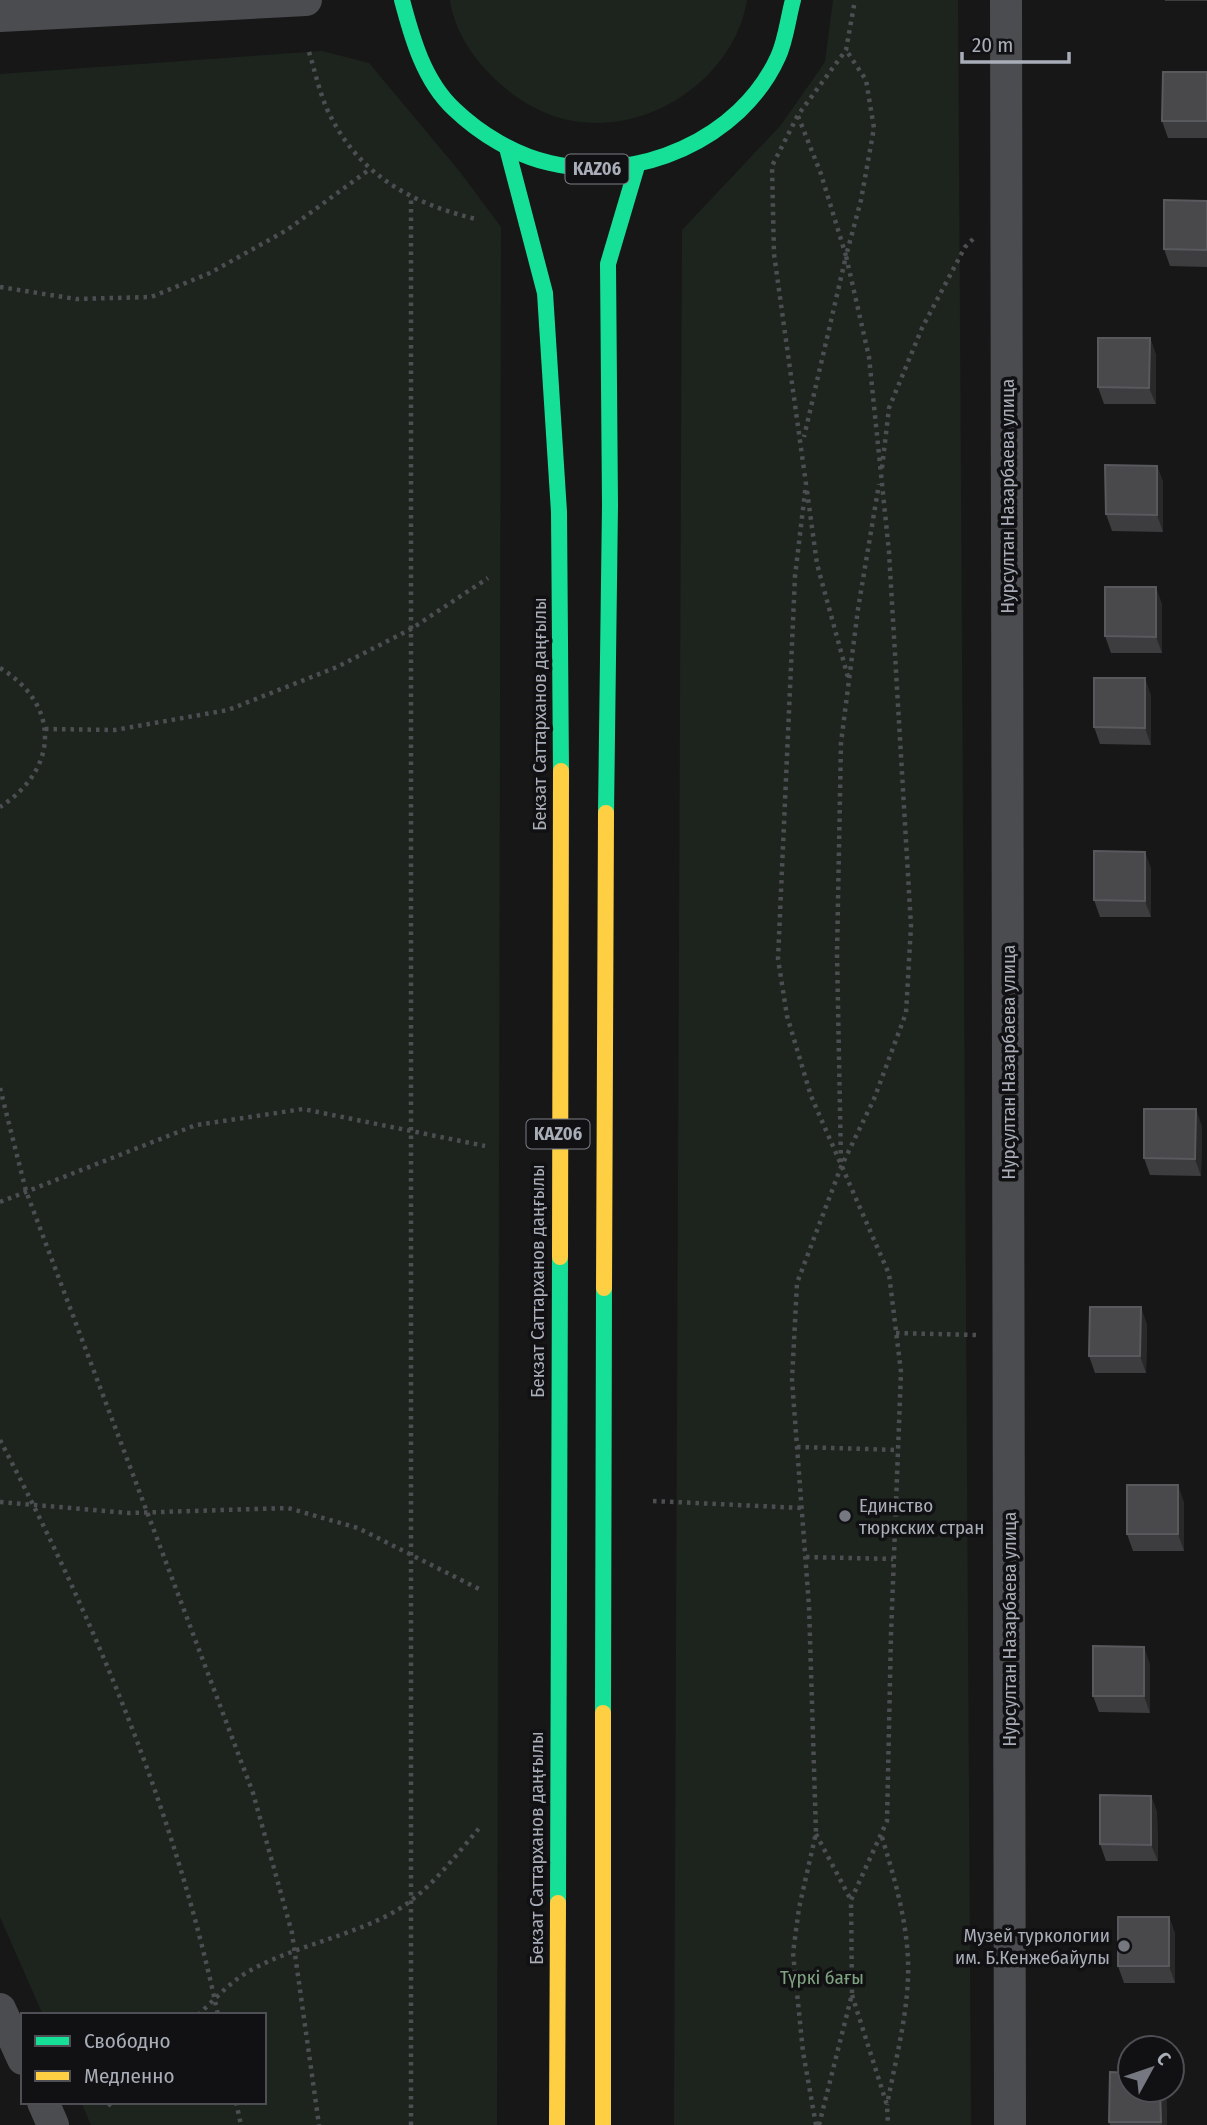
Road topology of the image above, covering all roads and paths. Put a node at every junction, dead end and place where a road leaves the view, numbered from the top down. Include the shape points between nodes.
1 (306, 0) edge
2 (402, 0) edge
3 (793, 0) edge
4 (855, 0) edge
5 (1006, 0) edge
6 (0, 16) edge
7 (846, 50) junction
8 (309, 52) dead end
9 (798, 115) junction
10 (507, 148) junction
11 (637, 166) junction
12 (370, 169) junction
13 (411, 196) junction
14 (1006, 207) junction
15 (476, 219) dead end
16 (846, 256) junction
17 (0, 288) edge
18 (802, 443) junction
19 (880, 478) junction
20 (806, 484) junction
21 (488, 578) dead end
22 (411, 629) junction
23 (0, 668) edge
24 (849, 683) junction
25 (45, 729) junction
26 (0, 807) edge
27 (0, 1088) edge
28 (412, 1131) junction
29 (485, 1146) dead end
30 (841, 1167) junction
31 (26, 1191) junction
32 (0, 1202) edge
33 (896, 1333) junction
34 (1008, 1336) junction
35 (0, 1440) edge
36 (797, 1447) junction
37 (898, 1450) junction
38 (653, 1501) dead end
39 (0, 1502) edge
40 (34, 1505) junction
41 (802, 1508) junction
42 (147, 1512) junction
43 (412, 1555) junction
44 (806, 1557) junction
45 (893, 1559) junction
46 (483, 1591) dead end
47 (481, 1826) dead end
48 (816, 1833) junction
49 (881, 1836) junction
50 (411, 1898) junction
51 (851, 1900) junction
52 (294, 1951) junction
53 (852, 1994) junction
54 (215, 2000) junction
55 (0, 2008) edge
56 (200, 2013) edge
57 (218, 2013) edge
58 (21, 2055) edge
59 (44, 2104) edge
60 (236, 2104) edge
61 (887, 2105) junction
62 (53, 2125) edge
63 (241, 2125) edge
64 (319, 2125) edge
65 (411, 2125) edge
66 (557, 2125) edge
67 (603, 2125) edge
68 (817, 2125) edge
69 (888, 2125) edge
70 (1010, 2125) edge

1 - 6 street
2 - 10 main road, KАZ06 via 417,55 434,84 479,131
3 - 11 main road, KАZ06 via 784,38 751,97 700,142
4 - 7 path
5 - 14 street, Нурсултан Назарбаева улица
7 - 9 path
7 - 16 path via 866,79 874,128 862,200
8 - 12 path via 327,109 357,157
9 - 16 path
9 - 18 path via 772,166 774,254
10 - 11 main road, KАZ06 via 569,168
10 - 66 main road, Бекзат Саттарханов даңғылы / KАZ06 via 545,293 562,618
11 - 67 main road, KАZ06 via 608,264
12 - 13 path
12 - 17 path via 287,230 210,273 151,297 76,299
13 - 15 path via 433,209
13 - 22 path
14 - 19 path via 965,247 922,328 889,408
14 - 34 street, Нурсултан Назарбаева улица
16 - 18 path
16 - 19 path via 869,357
18 - 20 path
19 - 24 path
19 - 30 path via 889,552 911,926 906,1013 874,1100
20 - 24 path via 817,564
20 - 30 path via 795,576 778,959 787,1016 811,1096
21 - 22 path
22 - 25 path via 337,667 228,710 114,730
22 - 28 path
23 - 25 path via 22,683 38,704
24 - 30 path via 842,743 837,954
25 - 26 path via 44,753 35,776 20,794
27 - 31 path
28 - 29 path
28 - 31 path via 303,1109 245,1116 196,1125
28 - 43 path
30 - 33 path via 889,1274
30 - 36 path via 797,1283 792,1380
31 - 32 path
31 - 42 path
33 - 34 path
33 - 37 path via 901,1372
34 - 70 street, Нурсултан Назарбаева улица
35 - 40 path
36 - 37 path
36 - 41 path
37 - 45 path
38 - 41 path
39 - 40 path
40 - 42 path
40 - 54 path via 147,1766 202,1939
41 - 44 path
42 - 43 path via 288,1508 358,1528
42 - 52 path via 253,1793
43 - 46 path
43 - 50 path
44 - 45 path
44 - 48 path
45 - 49 path via 887,1821
47 - 50 path via 443,1871
48 - 51 path
48 - 68 path via 793,1953 803,2052
49 - 51 path
49 - 61 path via 899,1896 908,1959
50 - 52 path via 356,1930
50 - 65 path
51 - 53 path
52 - 54 path via 248,1971
52 - 64 path
53 - 61 path
53 - 68 path
54 - 56 path
54 - 57 path
55 - 58 street
59 - 62 street
60 - 63 path
61 - 69 path

